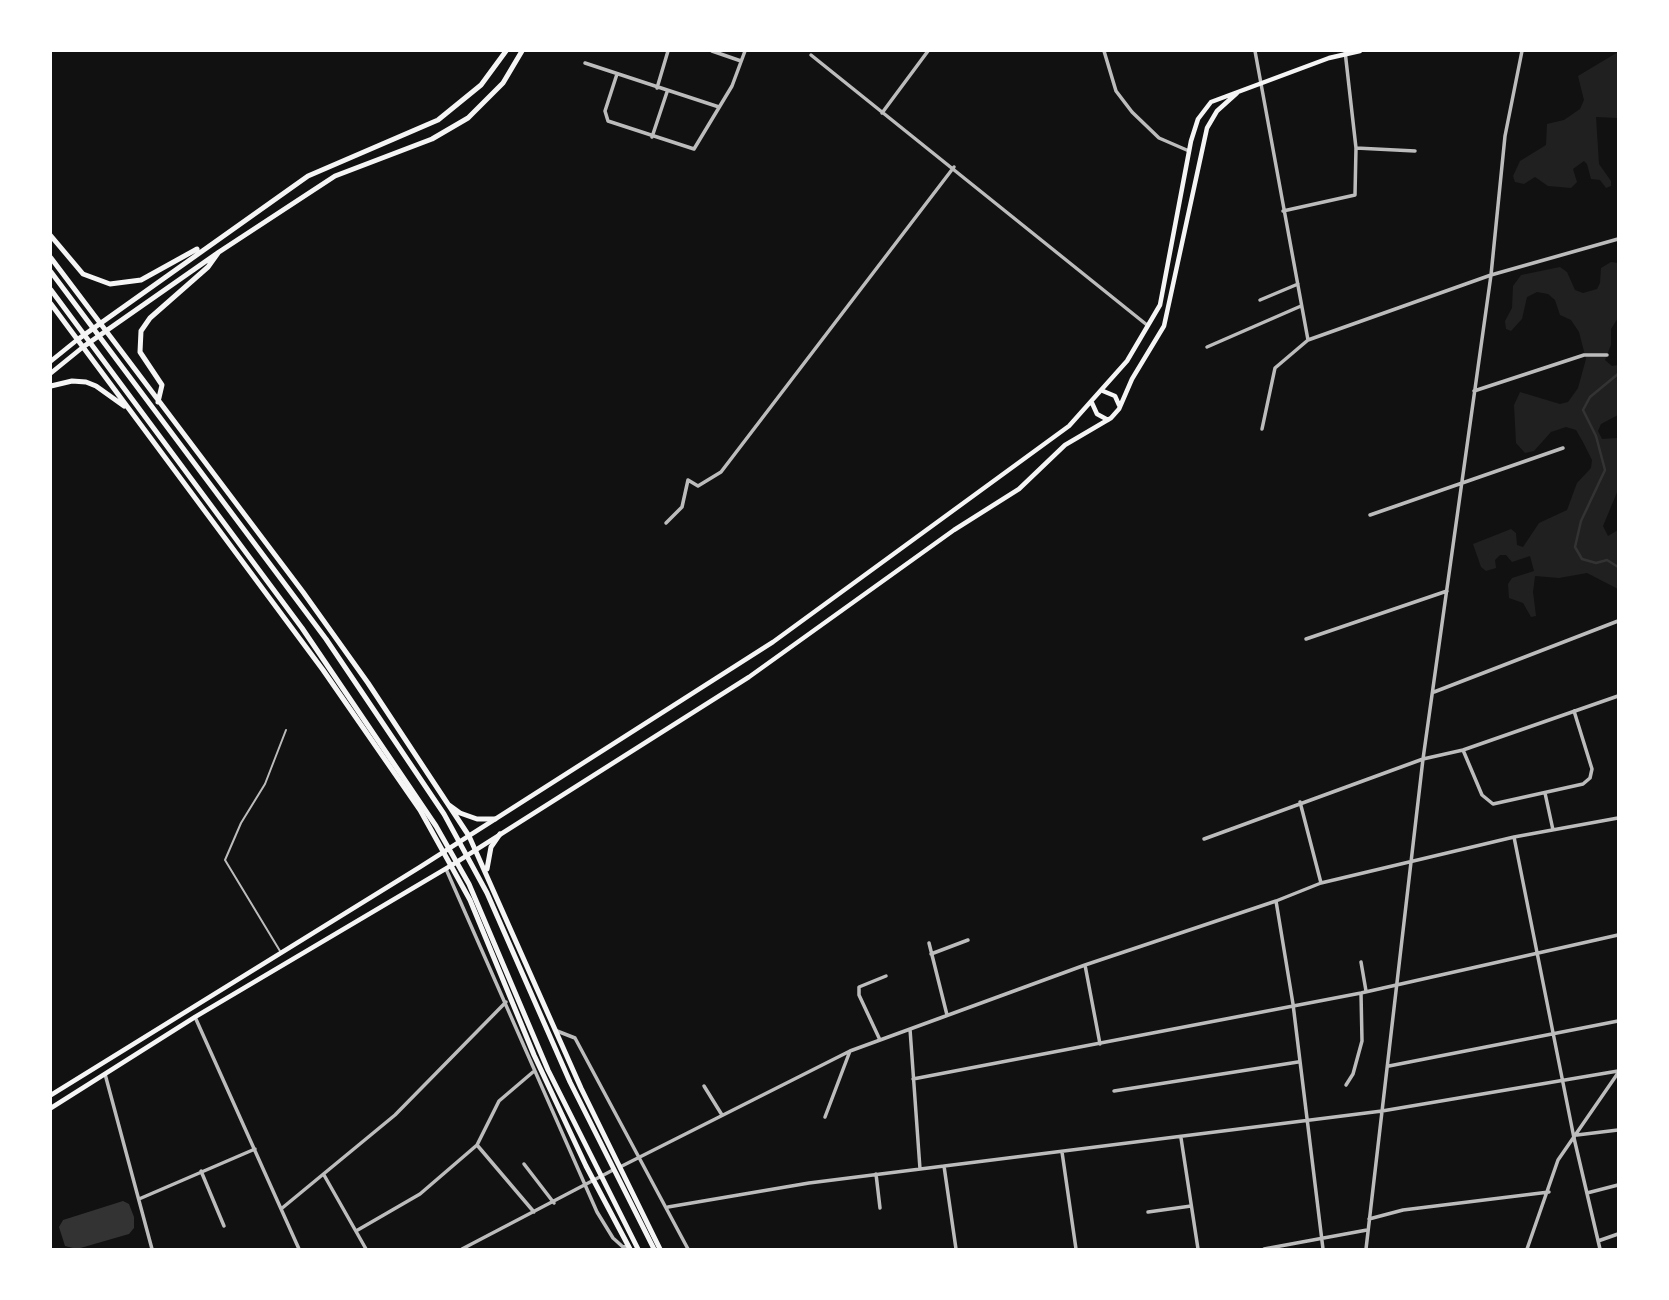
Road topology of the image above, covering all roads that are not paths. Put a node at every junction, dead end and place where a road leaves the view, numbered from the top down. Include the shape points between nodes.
1 (506, 51) edge
2 (522, 51) edge
3 (668, 51) edge
4 (712, 51) edge
5 (745, 51) edge
6 (928, 51) edge
7 (1104, 51) edge
8 (1255, 51) edge
9 (1329, 51) edge
10 (1360, 51) edge
11 (1522, 51) edge
12 (1345, 53) edge
13 (811, 55) dead end
14 (1329, 58) junction
15 (741, 61) junction
16 (585, 63) dead end
17 (617, 74) junction
18 (1262, 82) junction
19 (657, 88) junction
20 (1242, 90) junction
21 (668, 91) junction
22 (719, 107) junction
23 (882, 113) junction
24 (652, 137) junction
25 (1356, 148) junction
26 (1189, 151) junction
27 (1415, 151) dead end
28 (954, 167) junction
29 (1283, 211) junction
30 (51, 236) edge
31 (1618, 239) edge
32 (212, 241) junction
33 (219, 252) junction
34 (51, 258) edge
35 (51, 272) edge
36 (1491, 275) junction
37 (1298, 284) junction
38 (51, 290) edge
39 (1260, 300) dead end
40 (51, 304) edge
41 (1301, 306) junction
42 (99, 323) junction
43 (1149, 326) junction
44 (105, 331) junction
45 (77, 340) junction
46 (1308, 340) junction
47 (83, 347) junction
48 (1207, 347) dead end
49 (1606, 355) dead end
50 (51, 361) edge
51 (51, 373) edge
52 (51, 386) edge
53 (1103, 391) junction
54 (1474, 391) junction
55 (158, 402) junction
56 (1092, 402) junction
57 (1119, 410) junction
58 (131, 411) junction
59 (1108, 420) junction
60 (1262, 429) dead end
61 (1563, 448) dead end
62 (1460, 482) junction
63 (1370, 515) dead end
64 (666, 523) dead end
65 (1447, 591) junction
66 (1618, 621) edge
67 (1306, 639) dead end
68 (1434, 692) junction
69 (1618, 697) edge
70 (1574, 711) junction
71 (286, 730) dead end
72 (1463, 750) junction
73 (1423, 759) junction
74 (1545, 793) junction
75 (1300, 802) junction
76 (446, 803) junction
77 (1618, 818) edge
78 (495, 819) junction
79 (1553, 830) junction
80 (500, 834) junction
81 (469, 836) junction
82 (1514, 837) junction
83 (1204, 839) dead end
84 (476, 849) junction
85 (444, 851) junction
86 (1413, 862) junction
87 (452, 865) junction
88 (446, 869) junction
89 (487, 872) junction
90 (1321, 883) junction
91 (1276, 901) junction
92 (1618, 935) edge
93 (968, 940) dead end
94 (929, 943) dead end
95 (280, 952) junction
96 (931, 954) junction
97 (1539, 954) junction
98 (1361, 962) dead end
99 (1085, 965) junction
100 (886, 976) dead end
101 (1398, 984) junction
102 (1364, 992) junction
103 (509, 999) junction
104 (200, 1001) junction
105 (1293, 1004) junction
106 (206, 1011) junction
107 (947, 1016) junction
108 (195, 1017) junction
109 (1618, 1021) edge
110 (910, 1029) junction
111 (557, 1031) junction
112 (1555, 1035) junction
113 (880, 1040) junction
114 (1100, 1044) junction
115 (850, 1051) junction
116 (1298, 1062) junction
117 (1389, 1066) junction
118 (533, 1072) junction
119 (1618, 1072) edge
120 (105, 1074) junction
121 (913, 1079) junction
122 (1564, 1082) junction
123 (1346, 1085) dead end
124 (704, 1086) dead end
125 (1114, 1091) dead end
126 (51, 1095) edge
127 (51, 1108) edge
128 (1382, 1111) junction
129 (722, 1115) junction
130 (825, 1117) dead end
131 (1306, 1119) junction
132 (1618, 1130) edge
133 (1576, 1137) junction
134 (1181, 1138) junction
135 (477, 1145) junction
136 (256, 1149) junction
137 (1062, 1153) junction
138 (638, 1157) junction
139 (524, 1164) dead end
140 (944, 1166) junction
141 (920, 1169) junction
142 (201, 1171) junction
143 (324, 1174) junction
144 (876, 1174) junction
145 (1618, 1185) edge
146 (585, 1186) junction
147 (1549, 1192) junction
148 (1587, 1193) junction
149 (139, 1199) junction
150 (554, 1203) junction
151 (1192, 1206) junction
152 (668, 1207) junction
153 (880, 1208) dead end
154 (281, 1209) junction
155 (534, 1212) junction
156 (1148, 1212) dead end
157 (1369, 1219) junction
158 (224, 1226) dead end
159 (1367, 1230) junction
160 (356, 1231) junction
161 (1618, 1234) edge
162 (1322, 1239) junction
163 (1598, 1241) junction
164 (629, 1248) edge
165 (152, 1249) edge
166 (299, 1249) edge
167 (366, 1249) edge
168 (462, 1249) edge
169 (638, 1249) edge
170 (654, 1249) edge
171 (660, 1249) edge
172 (688, 1249) edge
173 (956, 1249) edge
174 (1076, 1249) edge
175 (1198, 1249) edge
176 (1264, 1249) edge
177 (1323, 1249) edge
178 (1366, 1249) edge
179 (1527, 1249) edge
180 (1601, 1249) edge

1 - 32 main road via 481,85 438,120 308,176
2 - 33 main road via 503,83 468,118 432,139 335,176
3 - 19 street
4 - 15 street
5 - 15 street
6 - 23 street
7 - 26 street via 1116,91 1132,112 1159,138
8 - 18 street
9 - 14 street
10 - 12 main road
11 - 36 street via 1505,136
12 - 14 main road
12 - 25 street
13 - 23 street
14 - 18 main road
15 - 22 street
16 - 17 street
17 - 19 street
17 - 24 street via 606,119
18 - 20 main road
18 - 29 street
19 - 21 street
20 - 26 main road via 1211,102 1199,119
20 - 57 main road via 1227,100 1207,128 1170,309
21 - 22 street
21 - 24 street
22 - 24 street via 694,149
23 - 28 street
25 - 27 street
25 - 29 street via 1355,195
26 - 43 main road via 1160,305
28 - 43 street
28 - 64 street via 721,472 698,486 688,480 682,508
29 - 37 street
30 - 32 main road via 83,274 110,284 141,280
31 - 36 street
32 - 42 main road
33 - 44 main road
33 - 55 main road via 141,331 140,352 162,385
34 - 42 main road
35 - 170 main road via 326,639 414,768 487,893 561,1062
36 - 46 street
36 - 54 street
37 - 39 street
37 - 41 street
38 - 169 main road via 302,628 436,826 485,919 548,1070
40 - 45 main road
41 - 46 street
41 - 48 street
42 - 44 main road
42 - 45 main road
43 - 53 main road
44 - 47 main road
44 - 55 main road
45 - 47 main road
45 - 50 main road
46 - 60 street via 1276,368
47 - 51 main road
47 - 58 main road
49 - 54 street via 1584,355
52 - 58 main road via 86,382
53 - 56 main road
53 - 57 main road via 1115,396
54 - 62 street
55 - 76 main road via 354,663
56 - 59 main road via 1097,414
56 - 78 main road via 1046,443 773,642
57 - 59 main road
58 - 85 main road via 323,670
59 - 80 main road via 1054,454 1019,489 749,677
61 - 62 street
62 - 63 street
62 - 65 street
65 - 67 street
65 - 68 street
66 - 68 street
68 - 73 street
69 - 70 street
70 - 72 street
70 - 74 street via 1592,774 1583,784
71 - 95 lane via 265,784 241,822 225,860
72 - 73 street
72 - 74 street via 1488,802 1498,804
73 - 75 street
73 - 86 street
74 - 79 street
75 - 83 street
75 - 90 street
76 - 78 main road via 477,819
76 - 81 main road
77 - 79 street
78 - 81 main road
79 - 82 street
80 - 84 main road
80 - 89 main road via 491,847
81 - 84 main road
81 - 85 main road
82 - 86 street
82 - 97 street
84 - 87 main road
84 - 89 main road
85 - 87 main road
85 - 95 main road
86 - 90 street
86 - 101 street
87 - 88 main road
87 - 103 main road
88 - 103 street
88 - 106 main road
89 - 111 main road
90 - 91 street
91 - 99 street
91 - 105 street
92 - 97 street
93 - 96 street
94 - 96 street
95 - 104 main road
96 - 107 street
97 - 101 street
97 - 112 street
98 - 102 street
99 - 107 street
99 - 114 street
100 - 113 street via 859,987
101 - 102 street
101 - 117 street
102 - 105 street
102 - 123 street via 1362,1041
103 - 118 street
103 - 143 street via 395,1115
103 - 164 main road
104 - 106 main road
104 - 126 main road
105 - 114 street
105 - 116 street
106 - 108 main road
107 - 110 street
108 - 120 main road
108 - 136 street
109 - 112 street
110 - 113 street
110 - 121 street
111 - 138 street via 575,1038
111 - 171 main road
112 - 117 street
112 - 122 street
113 - 115 street
114 - 121 street
115 - 129 street
115 - 130 street
116 - 125 street
116 - 131 street
117 - 128 street
118 - 135 street via 499,1101
118 - 146 street
119 - 122 street
119 - 133 street
120 - 127 main road
120 - 149 street
121 - 141 street
122 - 128 street
122 - 133 street
124 - 129 street
128 - 131 street
128 - 157 street
129 - 138 street
131 - 134 street
131 - 162 street
132 - 133 street
133 - 147 street via 1558,1160
133 - 148 street
134 - 137 street
134 - 151 street
135 - 155 street
135 - 160 street via 420,1194
136 - 142 street
136 - 154 street
137 - 140 street
137 - 174 street
138 - 146 street
138 - 152 street
139 - 150 street
140 - 141 street
140 - 173 street
141 - 144 street
142 - 149 street
142 - 158 street
143 - 154 street
143 - 160 street
144 - 152 street
144 - 153 street
145 - 148 street
146 - 150 street
146 - 164 street via 613,1238
147 - 157 street via 1403,1210
147 - 179 street
148 - 163 street
149 - 165 street
150 - 155 street
151 - 156 street
151 - 175 street
152 - 172 street
154 - 166 street
155 - 168 street
157 - 159 street
159 - 162 street
159 - 178 street
160 - 167 street
161 - 163 street
162 - 176 street
162 - 177 street
163 - 180 street

